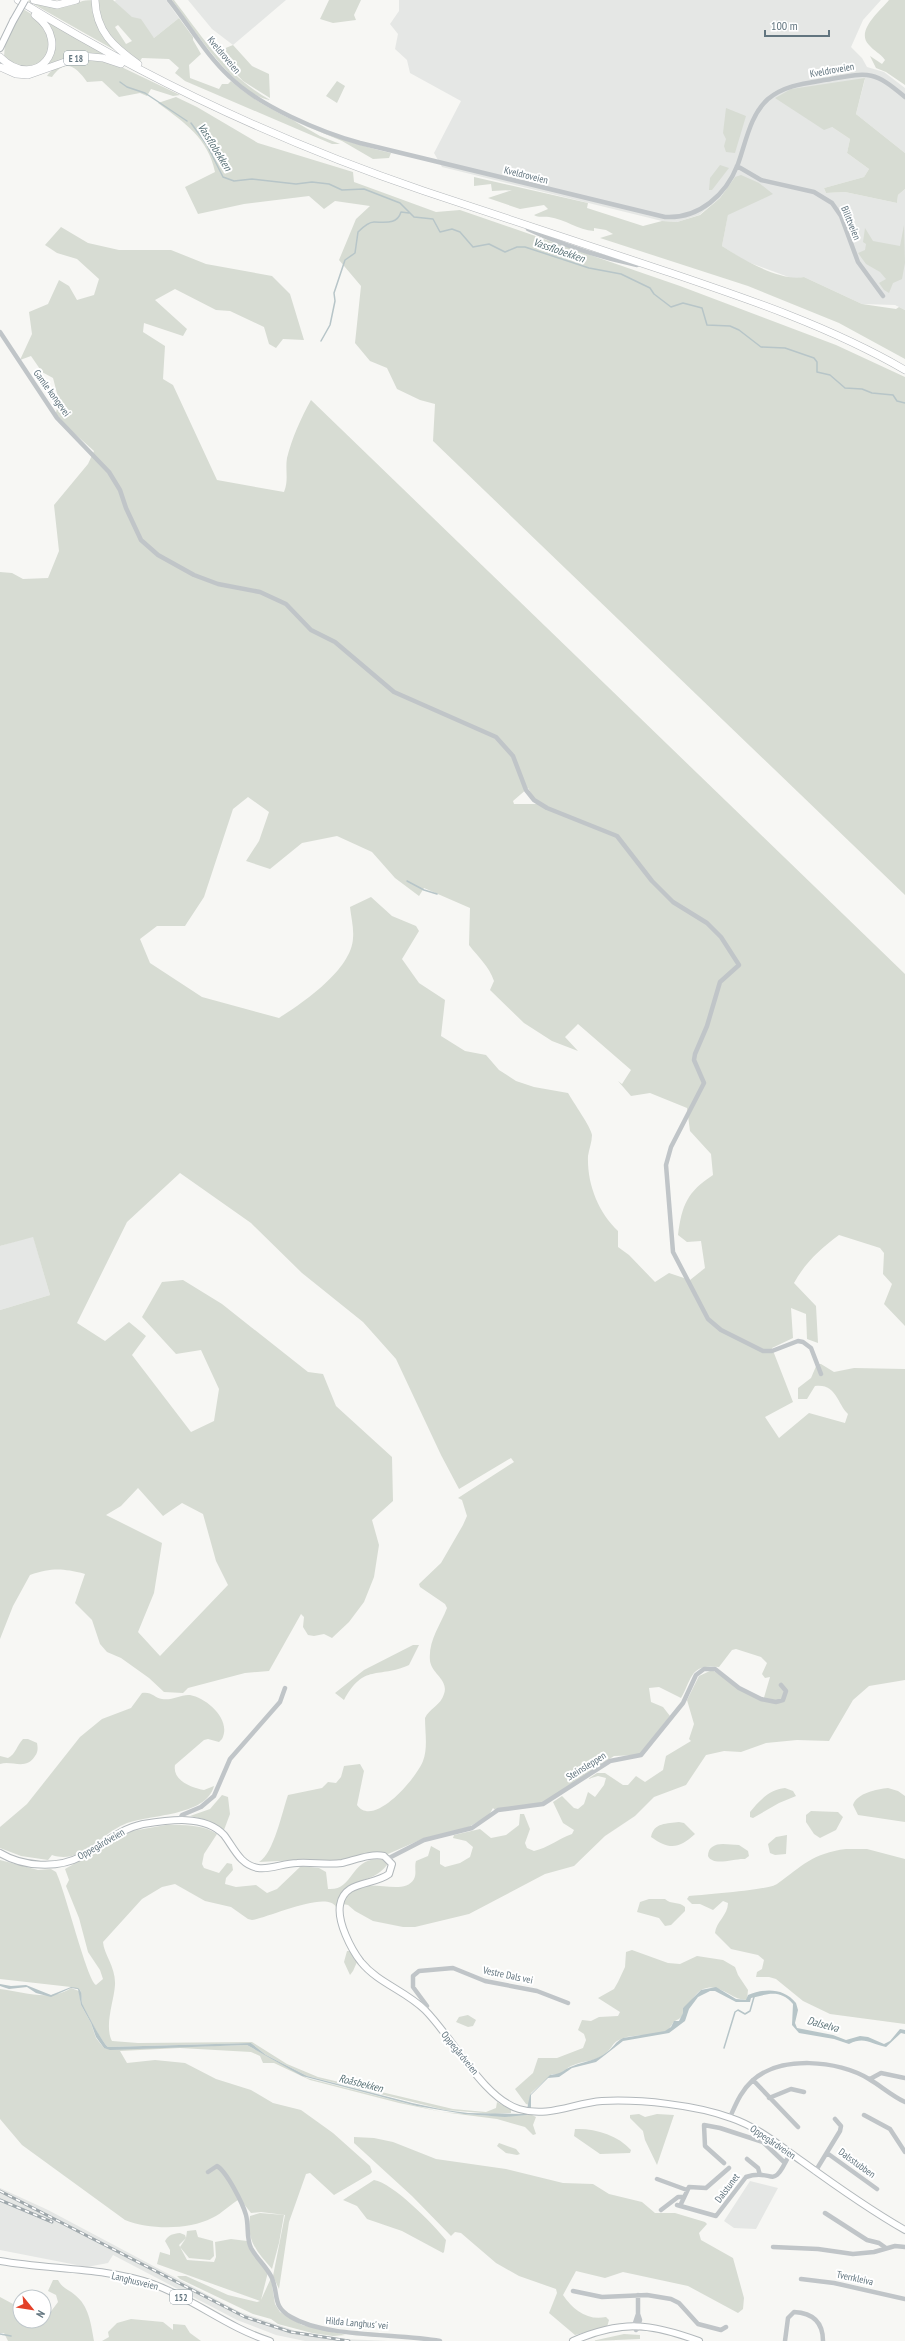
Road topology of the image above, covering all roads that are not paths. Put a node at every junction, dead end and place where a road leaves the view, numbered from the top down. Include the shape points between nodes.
1 (17, 0) edge
2 (24, 0) edge
3 (34, 0) edge
4 (76, 0) edge
5 (95, 0) edge
6 (169, 0) edge
7 (2, 38) edge
8 (0, 48) edge
9 (0, 57) edge
10 (0, 67) edge
11 (144, 69) junction
12 (154, 77) junction
13 (905, 97) edge
14 (737, 166) junction
15 (884, 296) dead end
16 (0, 332) edge
17 (905, 366) edge
18 (905, 370) edge
19 (821, 1374) dead end
20 (781, 1685) dead end
21 (285, 1688) dead end
22 (179, 1821) junction
23 (0, 1853) edge
24 (389, 1858) junction
25 (568, 2003) dead end
26 (424, 2009) junction
27 (905, 2078) edge
28 (870, 2079) junction
29 (753, 2080) junction
30 (804, 2092) dead end
31 (769, 2098) junction
32 (905, 2102) edge
33 (864, 2115) dead end
34 (730, 2117) junction
35 (835, 2119) dead end
36 (798, 2127) dead end
37 (905, 2152) edge
38 (790, 2153) junction
39 (827, 2153) junction
40 (747, 2159) dead end
41 (724, 2163) dead end
42 (785, 2163) junction
43 (728, 2168) dead end
44 (208, 2172) dead end
45 (816, 2172) junction
46 (760, 2175) junction
47 (657, 2179) dead end
48 (877, 2189) dead end
49 (687, 2190) junction
50 (683, 2197) junction
51 (661, 2210) dead end
52 (825, 2213) dead end
53 (905, 2230) edge
54 (773, 2247) dead end
55 (905, 2247) edge
56 (886, 2248) junction
57 (0, 2257) edge
58 (0, 2261) edge
59 (84, 2271) junction
60 (801, 2279) dead end
61 (573, 2291) dead end
62 (638, 2295) junction
63 (905, 2299) edge
64 (637, 2327) junction
65 (726, 2327) dead end
66 (270, 2341) edge
67 (440, 2341) edge
68 (573, 2341) edge
69 (700, 2341) edge
70 (786, 2341) edge
71 (823, 2341) edge

1 - 9 highway, E 18 via 45,24 51,34 53,48 42,66 28,70 17,69
1 - 12 highway, E 18
2 - 7 main road, bridge
2 - 11 highway, E 18
3 - 4 highway via 57,5
5 - 11 highway, E 18 via 96,17 104,34 118,50
6 - 14 street, Kveldroveien via 217,64 244,90 315,127 347,139 665,217 685,216 707,206 723,189
7 - 8 main road
10 - 12 highway, E 18 via 16,74 28,75 73,58 92,56 114,61
11 - 17 highway, E 18 via 230,111 320,150 761,301 835,332
12 - 18 highway, E 18 via 228,114 319,152 766,306
13 - 14 street, Kveldroveien via 880,77 863,73 793,86 769,99 754,118
14 - 15 street, Bilittveien via 761,180 814,192 832,203 841,216 858,262
16 - 19 street, Gamle kongevei via 57,418 97,457 120,490 141,540 158,555 194,575 218,584 260,592 286,604 311,630 335,642 394,692 496,737 513,756 526,790 534,800 547,808 617,836 652,881 673,902 706,923 721,937 739,965 723,978 715,992 707,1026 694,1060 704,1083 693,1100 668,1154 666,1165 673,1252 708,1319 721,1330 763,1351 772,1351 798,1341 803,1342 811,1348
20 - 24 street, Steinsleppen via 786,1691 783,1700 766,1700 739,1688 715,1669 704,1669 694,1678 683,1703 641,1755 610,1761 543,1804 498,1810 472,1828 424,1840
21 - 22 street via 282,1699 230,1759 214,1796 205,1805 182,1815
22 - 23 main road, Oppegårdveien via 148,1823 129,1828 82,1856 61,1863 28,1863
22 - 24 main road, Oppegårdveien via 198,1821 212,1826 224,1836 243,1861 258,1868 297,1863 337,1863 379,1855
24 - 26 main road, Oppegårdveien via 392,1866 389,1874 355,1886 346,1893 340,1903 340,1917 351,1944 364,1965
25 - 26 street, Vestre Dals vei via 537,1991 484,1981 453,1968 415,1973 413,1988 425,2002
26 - 34 main road, Oppegårdveien via 494,2095 504,2103 524,2111 534,2113 587,2103 621,2101 680,2107
27 - 28 street via 881,2074
28 - 29 street via 836,2067 792,2064 770,2069
28 - 32 street
29 - 31 street
29 - 34 street via 745,2087
30 - 31 street via 791,2089
31 - 36 street
33 - 37 street via 890,2130
34 - 38 main road, Oppegårdveien via 758,2131
35 - 39 street, Dalsstubben via 841,2126 840,2131
38 - 42 street, Dalstunet
38 - 45 main road, Oppegårdveien
39 - 45 street, Dalsstubben
39 - 48 street, Dalsstubben
40 - 46 street via 758,2168
41 - 42 street, Dalstunet via 705,2146 704,2125 763,2142
42 - 46 street, Dalstunet via 779,2175 775,2177
43 - 49 street, Dalstunet via 706,2188 691,2186
44 - 67 street, Hilda Langhus' vei via 218,2166 227,2176 246,2216 250,2244 270,2275 278,2306 282,2311 292,2318 320,2328
45 - 53 main road, Oppegårdveien
46 - 50 street, Dalstunet via 752,2175 743,2180 716,2216 679,2206
47 - 49 street
49 - 50 street, Dalstunet
50 - 51 street via 678,2197
52 - 56 street via 866,2240 880,2243
54 - 56 street via 818,2248 853,2254
55 - 56 street
57 - 59 main road, Langhusveien / 152
58 - 59 main road, Langhusveien / 152
59 - 66 main road, Langhusveien / 152 via 129,2278 159,2287 235,2327
60 - 63 street, Tverrkleiva via 834,2283
61 - 62 street via 602,2297
62 - 64 street
62 - 65 street via 673,2300 698,2324 721,2330
64 - 68 main road via 610,2330
64 - 69 main road via 670,2330
70 - 71 street via 788,2318 794,2312 814,2316 823,2333

